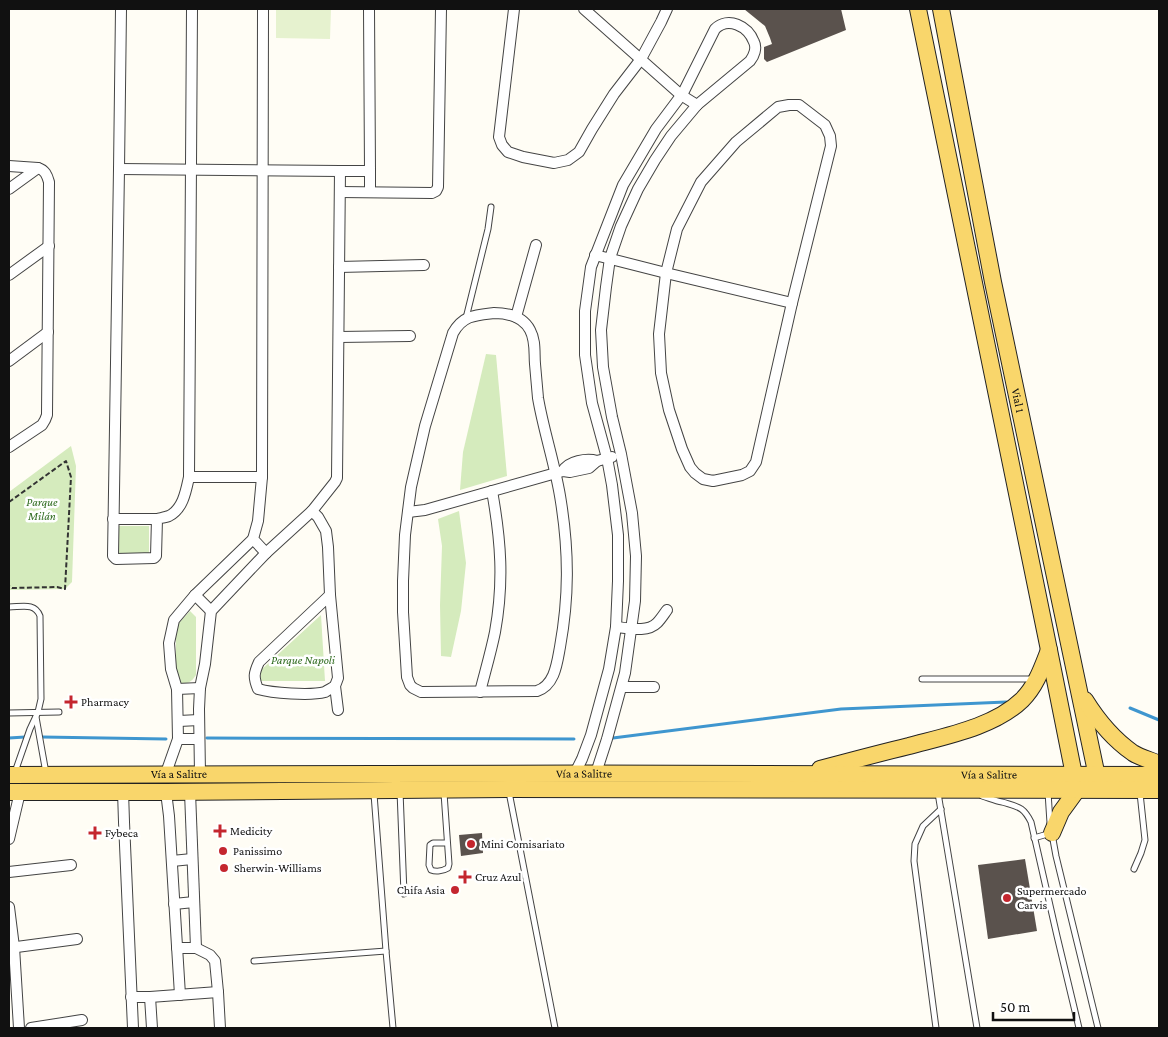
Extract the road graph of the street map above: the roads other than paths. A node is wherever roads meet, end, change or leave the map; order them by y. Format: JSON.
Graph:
{"nodes":[{"id":1,"x":121,"y":9,"type":"edge"},
{"id":2,"x":192,"y":9,"type":"edge"},
{"id":3,"x":263,"y":9,"type":"edge"},
{"id":4,"x":369,"y":9,"type":"edge"},
{"id":5,"x":441,"y":9,"type":"edge"},
{"id":6,"x":514,"y":9,"type":"edge"},
{"id":7,"x":666,"y":9,"type":"edge"},
{"id":8,"x":918,"y":9,"type":"edge"},
{"id":9,"x":941,"y":9,"type":"edge"},
{"id":10,"x":587,"y":10,"type":"edge"},
{"id":11,"x":641,"y":59,"type":"junction"},
{"id":12,"x":681,"y":95,"type":"junction"},
{"id":13,"x":697,"y":104,"type":"junction"},
{"id":14,"x":9,"y":166,"type":"edge"},
{"id":15,"x":38,"y":168,"type":"junction"},
{"id":16,"x":120,"y":169,"type":"junction"},
{"id":17,"x":191,"y":169,"type":"junction"},
{"id":18,"x":263,"y":170,"type":"junction"},
{"id":19,"x":340,"y":171,"type":"junction"},
{"id":20,"x":370,"y":171,"type":"junction"},
{"id":21,"x":9,"y":189,"type":"edge"},
{"id":22,"x":340,"y":192,"type":"junction"},
{"id":23,"x":370,"y":192,"type":"junction"},
{"id":24,"x":492,"y":207,"type":"dead end"},
{"id":25,"x":536,"y":245,"type":"dead end"},
{"id":26,"x":49,"y":246,"type":"junction"},
{"id":27,"x":596,"y":255,"type":"junction"},
{"id":28,"x":610,"y":258,"type":"junction"},
{"id":29,"x":424,"y":265,"type":"dead end"},
{"id":30,"x":339,"y":267,"type":"junction"},
{"id":31,"x":666,"y":273,"type":"junction"},
{"id":32,"x":9,"y":275,"type":"edge"},
{"id":33,"x":792,"y":304,"type":"junction"},
{"id":34,"x":516,"y":317,"type":"junction"},
{"id":35,"x":466,"y":319,"type":"junction"},
{"id":36,"x":48,"y":332,"type":"junction"},
{"id":37,"x":410,"y":336,"type":"dead end"},
{"id":38,"x":339,"y":338,"type":"junction"},
{"id":39,"x":9,"y":361,"type":"edge"},
{"id":40,"x":9,"y":447,"type":"edge"},
{"id":41,"x":621,"y":454,"type":"junction"},
{"id":42,"x":602,"y":460,"type":"junction"},
{"id":43,"x":559,"y":472,"type":"junction"},
{"id":44,"x":189,"y":477,"type":"junction"},
{"id":45,"x":262,"y":477,"type":"junction"},
{"id":46,"x":492,"y":491,"type":"junction"},
{"id":47,"x":312,"y":511,"type":"junction"},
{"id":48,"x":408,"y":512,"type":"junction"},
{"id":49,"x":113,"y":519,"type":"junction"},
{"id":50,"x":157,"y":519,"type":"junction"},
{"id":51,"x":253,"y":539,"type":"junction"},
{"id":52,"x":266,"y":554,"type":"junction"},
{"id":53,"x":195,"y":595,"type":"junction"},
{"id":54,"x":330,"y":595,"type":"junction"},
{"id":55,"x":9,"y":607,"type":"edge"},
{"id":56,"x":668,"y":610,"type":"dead end"},
{"id":57,"x":211,"y":611,"type":"junction"},
{"id":58,"x":616,"y":627,"type":"junction"},
{"id":59,"x":632,"y":629,"type":"junction"},
{"id":60,"x":1049,"y":650,"type":"junction"},
{"id":61,"x":609,"y":669,"type":"junction"},
{"id":62,"x":626,"y":673,"type":"junction"},
{"id":63,"x":922,"y":679,"type":"dead end"},
{"id":64,"x":1038,"y":679,"type":"junction"},
{"id":65,"x":335,"y":686,"type":"junction"},
{"id":66,"x":654,"y":686,"type":"dead end"},
{"id":67,"x":622,"y":687,"type":"junction"},
{"id":68,"x":200,"y":688,"type":"junction"},
{"id":69,"x":177,"y":689,"type":"junction"},
{"id":70,"x":1079,"y":690,"type":"junction"},
{"id":71,"x":480,"y":692,"type":"junction"},
{"id":72,"x":338,"y":710,"type":"dead end"},
{"id":73,"x":60,"y":712,"type":"dead end"},
{"id":74,"x":9,"y":713,"type":"edge"},
{"id":75,"x":37,"y":714,"type":"junction"},
{"id":76,"x":198,"y":720,"type":"junction"},
{"id":77,"x":179,"y":721,"type":"junction"},
{"id":78,"x":178,"y":739,"type":"junction"},
{"id":79,"x":199,"y":739,"type":"junction"},
{"id":80,"x":1159,"y":764,"type":"edge"},
{"id":81,"x":166,"y":773,"type":"junction"},
{"id":82,"x":575,"y":773,"type":"junction"},
{"id":83,"x":596,"y":773,"type":"junction"},
{"id":84,"x":200,"y":774,"type":"junction"},
{"id":85,"x":11,"y":775,"type":"edge"},
{"id":86,"x":46,"y":775,"type":"junction"},
{"id":87,"x":798,"y":775,"type":"junction"},
{"id":88,"x":1159,"y":776,"type":"edge"},
{"id":89,"x":1048,"y":783,"type":"junction"},
{"id":90,"x":1075,"y":783,"type":"junction"},
{"id":91,"x":1098,"y":783,"type":"junction"},
{"id":92,"x":508,"y":789,"type":"junction"},
{"id":93,"x":444,"y":790,"type":"junction"},
{"id":94,"x":938,"y":790,"type":"junction"},
{"id":95,"x":965,"y":790,"type":"junction"},
{"id":96,"x":1139,"y":790,"type":"junction"},
{"id":97,"x":1159,"y":790,"type":"edge"},
{"id":98,"x":123,"y":791,"type":"junction"},
{"id":99,"x":374,"y":791,"type":"junction"},
{"id":100,"x":400,"y":791,"type":"junction"},
{"id":101,"x":14,"y":792,"type":"edge"},
{"id":102,"x":166,"y":792,"type":"junction"},
{"id":103,"x":190,"y":792,"type":"junction"},
{"id":104,"x":941,"y":809,"type":"junction"},
{"id":105,"x":1052,"y":833,"type":"junction"},
{"id":106,"x":1034,"y":838,"type":"junction"},
{"id":107,"x":9,"y":839,"type":"edge"},
{"id":108,"x":447,"y":843,"type":"junction"},
{"id":109,"x":192,"y":859,"type":"junction"},
{"id":110,"x":172,"y":861,"type":"junction"},
{"id":111,"x":71,"y":865,"type":"dead end"},
{"id":112,"x":1134,"y":869,"type":"dead end"},
{"id":113,"x":9,"y":872,"type":"edge"},
{"id":114,"x":404,"y":894,"type":"dead end"},
{"id":115,"x":194,"y":902,"type":"junction"},
{"id":116,"x":174,"y":904,"type":"junction"},
{"id":117,"x":9,"y":906,"type":"edge"},
{"id":118,"x":78,"y":939,"type":"dead end"},
{"id":119,"x":11,"y":947,"type":"edge"},
{"id":120,"x":177,"y":948,"type":"junction"},
{"id":121,"x":196,"y":948,"type":"junction"},
{"id":122,"x":386,"y":951,"type":"junction"},
{"id":123,"x":254,"y":961,"type":"dead end"},
{"id":124,"x":218,"y":992,"type":"junction"},
{"id":125,"x":180,"y":995,"type":"junction"},
{"id":126,"x":131,"y":997,"type":"junction"},
{"id":127,"x":150,"y":997,"type":"junction"},
{"id":128,"x":82,"y":1020,"type":"dead end"},
{"id":129,"x":19,"y":1028,"type":"edge"},
{"id":130,"x":31,"y":1028,"type":"edge"},
{"id":131,"x":133,"y":1028,"type":"edge"},
{"id":132,"x":152,"y":1028,"type":"edge"},
{"id":133,"x":220,"y":1028,"type":"edge"},
{"id":134,"x":393,"y":1028,"type":"edge"},
{"id":135,"x":555,"y":1028,"type":"edge"},
{"id":136,"x":936,"y":1028,"type":"edge"},
{"id":137,"x":977,"y":1028,"type":"edge"},
{"id":138,"x":1079,"y":1028,"type":"edge"},
{"id":139,"x":1098,"y":1028,"type":"edge"}],
"edges":[{"from":1,"to":16,"type":"street"},
{"from":2,"to":17,"type":"street"},
{"from":3,"to":18,"type":"street"},
{"from":4,"to":20,"type":"street"},
{"from":5,"to":23,"type":"street"},
{"from":6,"to":11,"type":"street"},
{"from":7,"to":11,"type":"street"},
{"from":8,"to":60,"type":"main road"},
{"from":9,"to":70,"type":"main road","name":"Vial 1"},
{"from":10,"to":11,"type":"street"},
{"from":11,"to":12,"type":"street"},
{"from":12,"to":13,"type":"street"},
{"from":12,"to":13,"type":"street"},
{"from":12,"to":27,"type":"street"},
{"from":13,"to":28,"type":"street"},
{"from":14,"to":15,"type":"street"},
{"from":15,"to":21,"type":"street"},
{"from":15,"to":26,"type":"street"},
{"from":16,"to":17,"type":"street"},
{"from":16,"to":49,"type":"street"},
{"from":17,"to":18,"type":"street"},
{"from":17,"to":44,"type":"street"},
{"from":18,"to":19,"type":"street"},
{"from":18,"to":45,"type":"street"},
{"from":19,"to":20,"type":"street"},
{"from":19,"to":22,"type":"street"},
{"from":20,"to":23,"type":"street"},
{"from":22,"to":23,"type":"street"},
{"from":22,"to":30,"type":"street"},
{"from":24,"to":35,"type":"lane"},
{"from":25,"to":34,"type":"street"},
{"from":26,"to":32,"type":"street"},
{"from":26,"to":36,"type":"street"},
{"from":27,"to":28,"type":"street"},
{"from":27,"to":42,"type":"street"},
{"from":28,"to":31,"type":"street"},
{"from":28,"to":41,"type":"street"},
{"from":29,"to":30,"type":"street"},
{"from":30,"to":38,"type":"street"},
{"from":31,"to":33,"type":"street"},
{"from":31,"to":33,"type":"street"},
{"from":31,"to":33,"type":"street"},
{"from":34,"to":35,"type":"street"},
{"from":34,"to":43,"type":"street"},
{"from":35,"to":48,"type":"street"},
{"from":36,"to":39,"type":"street"},
{"from":36,"to":40,"type":"street"},
{"from":37,"to":38,"type":"street"},
{"from":38,"to":47,"type":"street"},
{"from":41,"to":42,"type":"street"},
{"from":41,"to":59,"type":"street"},
{"from":42,"to":43,"type":"street"},
{"from":42,"to":58,"type":"street"},
{"from":43,"to":46,"type":"street"},
{"from":43,"to":71,"type":"street"},
{"from":44,"to":45,"type":"street"},
{"from":44,"to":50,"type":"street"},
{"from":45,"to":51,"type":"street"},
{"from":46,"to":48,"type":"street"},
{"from":46,"to":71,"type":"street"},
{"from":47,"to":52,"type":"street"},
{"from":47,"to":54,"type":"street"},
{"from":48,"to":71,"type":"street"},
{"from":49,"to":50,"type":"street"},
{"from":49,"to":50,"type":"street"},
{"from":51,"to":52,"type":"street"},
{"from":51,"to":53,"type":"street"},
{"from":52,"to":57,"type":"street"},
{"from":53,"to":57,"type":"street"},
{"from":53,"to":69,"type":"street"},
{"from":54,"to":65,"type":"street"},
{"from":54,"to":65,"type":"street"},
{"from":55,"to":75,"type":"lane"},
{"from":56,"to":59,"type":"street"},
{"from":57,"to":68,"type":"street"},
{"from":58,"to":59,"type":"street"},
{"from":58,"to":61,"type":"street"},
{"from":59,"to":62,"type":"street"},
{"from":60,"to":64,"type":"main road"},
{"from":60,"to":90,"type":"main road"},
{"from":61,"to":62,"type":"street"},
{"from":61,"to":82,"type":"street"},
{"from":62,"to":67,"type":"street"},
{"from":63,"to":64,"type":"lane"},
{"from":64,"to":87,"type":"main road"},
{"from":65,"to":72,"type":"street"},
{"from":66,"to":67,"type":"street"},
{"from":67,"to":83,"type":"street"},
{"from":68,"to":69,"type":"street"},
{"from":68,"to":76,"type":"street"},
{"from":69,"to":77,"type":"street"},
{"from":70,"to":80,"type":"main road"},
{"from":70,"to":91,"type":"main road","name":"Vial 1"},
{"from":73,"to":75,"type":"lane"},
{"from":74,"to":75,"type":"lane"},
{"from":75,"to":85,"type":"lane"},
{"from":75,"to":86,"type":"lane"},
{"from":76,"to":77,"type":"street"},
{"from":76,"to":79,"type":"street"},
{"from":77,"to":78,"type":"street"},
{"from":78,"to":79,"type":"street"},
{"from":78,"to":81,"type":"street"},
{"from":79,"to":84,"type":"street"},
{"from":81,"to":84,"type":"main road","name":"Vía a Salitre"},
{"from":81,"to":86,"type":"main road","name":"Vía a Salitre"},
{"from":82,"to":83,"type":"main road","name":"Vía a Salitre"},
{"from":82,"to":84,"type":"main road","name":"Vía a Salitre"},
{"from":83,"to":87,"type":"main road","name":"Vía a Salitre"},
{"from":85,"to":86,"type":"main road","name":"Vía a Salitre"},
{"from":87,"to":89,"type":"main road","name":"Vía a Salitre"},
{"from":88,"to":91,"type":"main road","name":"Vía a Salitre"},
{"from":89,"to":90,"type":"main road","name":"Vía a Salitre"},
{"from":89,"to":95,"type":"main road","name":"Vía a Salitre"},
{"from":89,"to":105,"type":"lane"},
{"from":90,"to":91,"type":"main road","name":"Vía a Salitre"},
{"from":90,"to":105,"type":"main road"},
{"from":91,"to":96,"type":"main road","name":"Vía a Salitre"},
{"from":92,"to":93,"type":"main road","name":"Vía a Salitre"},
{"from":92,"to":94,"type":"main road","name":"Vía a Salitre"},
{"from":92,"to":135,"type":"lane"},
{"from":93,"to":100,"type":"main road","name":"Vía a Salitre"},
{"from":93,"to":108,"type":"lane"},
{"from":94,"to":95,"type":"main road","name":"Vía a Salitre"},
{"from":94,"to":104,"type":"lane"},
{"from":95,"to":106,"type":"lane"},
{"from":96,"to":97,"type":"main road","name":"Vía a Salitre"},
{"from":96,"to":112,"type":"lane"},
{"from":98,"to":101,"type":"main road","name":"Vía a Salitre"},
{"from":98,"to":102,"type":"main road","name":"Vía a Salitre"},
{"from":98,"to":126,"type":"street"},
{"from":99,"to":100,"type":"main road","name":"Vía a Salitre"},
{"from":99,"to":103,"type":"main road","name":"Vía a Salitre"},
{"from":99,"to":122,"type":"lane"},
{"from":100,"to":114,"type":"lane"},
{"from":101,"to":107,"type":"street"},
{"from":102,"to":103,"type":"main road","name":"Vía a Salitre"},
{"from":102,"to":110,"type":"street"},
{"from":103,"to":109,"type":"street"},
{"from":104,"to":136,"type":"lane"},
{"from":104,"to":137,"type":"lane"},
{"from":105,"to":106,"type":"lane"},
{"from":105,"to":139,"type":"lane"},
{"from":106,"to":138,"type":"lane"},
{"from":108,"to":108,"type":"lane"},
{"from":109,"to":110,"type":"street"},
{"from":109,"to":115,"type":"street"},
{"from":110,"to":116,"type":"street"},
{"from":111,"to":113,"type":"street"},
{"from":115,"to":116,"type":"street"},
{"from":115,"to":121,"type":"street"},
{"from":116,"to":120,"type":"street"},
{"from":117,"to":119,"type":"street"},
{"from":118,"to":119,"type":"street"},
{"from":119,"to":129,"type":"street"},
{"from":120,"to":121,"type":"street"},
{"from":120,"to":125,"type":"street"},
{"from":121,"to":124,"type":"street"},
{"from":122,"to":123,"type":"lane"},
{"from":122,"to":134,"type":"lane"},
{"from":124,"to":125,"type":"street"},
{"from":124,"to":133,"type":"street"},
{"from":125,"to":127,"type":"street"},
{"from":126,"to":127,"type":"street"},
{"from":126,"to":131,"type":"street"},
{"from":127,"to":132,"type":"street"},
{"from":128,"to":130,"type":"street"}]}
